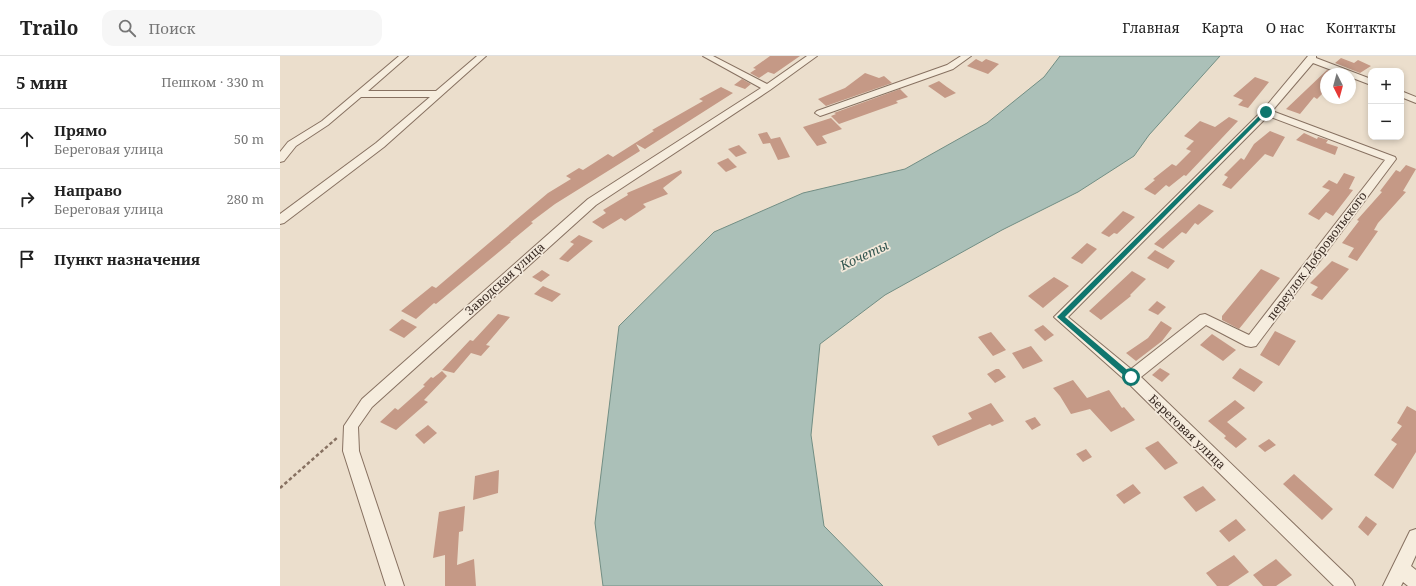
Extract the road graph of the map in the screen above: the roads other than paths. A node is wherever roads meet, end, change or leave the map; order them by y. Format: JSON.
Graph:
{"nodes":[{"id":1,"x":404,"y":56,"type":"edge"},
{"id":2,"x":482,"y":56,"type":"edge"},
{"id":3,"x":707,"y":56,"type":"edge"},
{"id":4,"x":813,"y":56,"type":"edge"},
{"id":5,"x":968,"y":56,"type":"edge"},
{"id":6,"x":1312,"y":58,"type":"edge"},
{"id":7,"x":1336,"y":68,"type":"edge"},
{"id":8,"x":1356,"y":76,"type":"edge"},
{"id":9,"x":1368,"y":81,"type":"edge"},
{"id":10,"x":767,"y":88,"type":"junction"},
{"id":11,"x":361,"y":94,"type":"junction"},
{"id":12,"x":438,"y":94,"type":"junction"},
{"id":13,"x":1404,"y":95,"type":"edge"},
{"id":14,"x":1416,"y":100,"type":"edge"},
{"id":15,"x":1266,"y":112,"type":"junction"},
{"id":16,"x":820,"y":113,"type":"dead end"},
{"id":17,"x":280,"y":159,"type":"edge"},
{"id":18,"x":280,"y":220,"type":"edge"},
{"id":19,"x":1131,"y":377,"type":"junction"},
{"id":20,"x":1416,"y":537,"type":"edge"},
{"id":21,"x":1401,"y":569,"type":"junction"},
{"id":22,"x":1416,"y":581,"type":"edge"},
{"id":23,"x":395,"y":586,"type":"edge"},
{"id":24,"x":1346,"y":586,"type":"edge"},
{"id":25,"x":1392,"y":586,"type":"edge"}],
"edges":[{"from":1,"to":11,"type":"street"},
{"from":2,"to":12,"type":"street"},
{"from":3,"to":10,"type":"street"},
{"from":4,"to":10,"type":"street","name":"Заводская улица"},
{"from":5,"to":16,"type":"street"},
{"from":6,"to":7,"type":"street"},
{"from":6,"to":15,"type":"street","name":"Береговая улица"},
{"from":8,"to":9,"type":"street"},
{"from":10,"to":23,"type":"street","name":"Заводская улица"},
{"from":11,"to":12,"type":"street"},
{"from":11,"to":17,"type":"street"},
{"from":12,"to":18,"type":"street"},
{"from":13,"to":14,"type":"street"},
{"from":15,"to":19,"type":"street","name":"Береговая улица"},
{"from":15,"to":19,"type":"street","name":"переулок Добровольского"},
{"from":19,"to":24,"type":"street","name":"Береговая улица"},
{"from":20,"to":21,"type":"street"},
{"from":21,"to":22,"type":"street"},
{"from":21,"to":25,"type":"street"}]}
